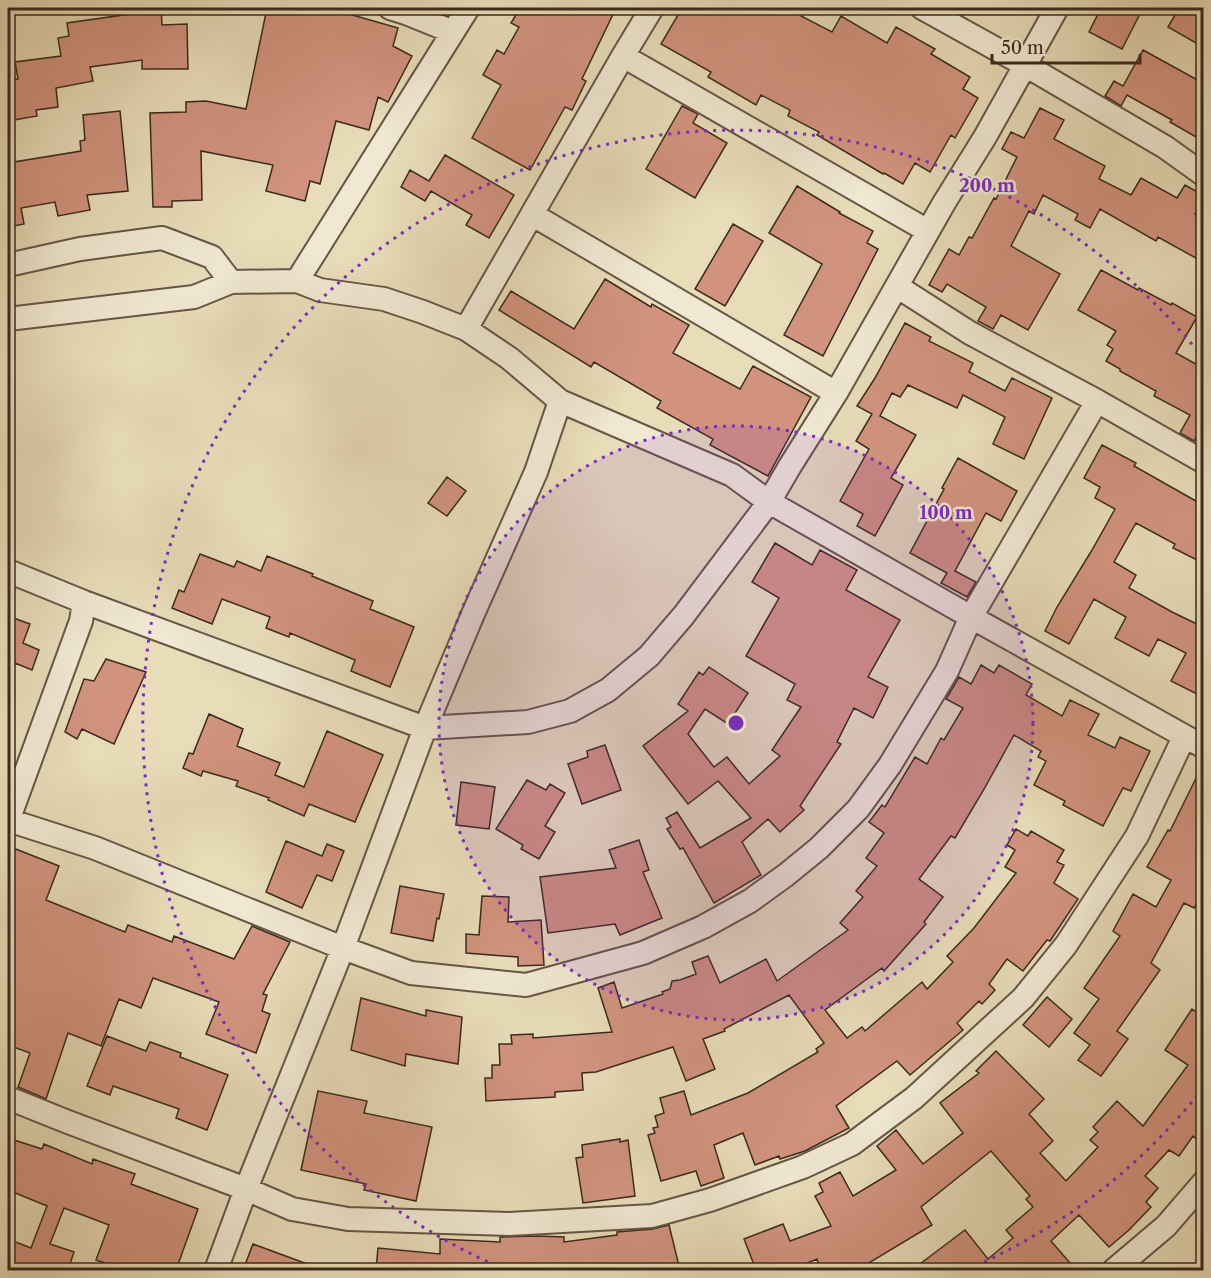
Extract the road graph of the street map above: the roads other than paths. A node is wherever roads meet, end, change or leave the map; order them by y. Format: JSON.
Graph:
{"nodes":[{"id":1,"x":390,"y":8,"type":"edge"},
{"id":2,"x":468,"y":8,"type":"edge"},
{"id":3,"x":652,"y":8,"type":"edge"},
{"id":4,"x":922,"y":8,"type":"edge"},
{"id":5,"x":1057,"y":8,"type":"edge"},
{"id":6,"x":453,"y":32,"type":"junction"},
{"id":7,"x":623,"y":56,"type":"junction"},
{"id":8,"x":1025,"y":65,"type":"junction"},
{"id":9,"x":1203,"y":175,"type":"edge"},
{"id":10,"x":532,"y":215,"type":"junction"},
{"id":11,"x":928,"y":231,"type":"junction"},
{"id":12,"x":8,"y":266,"type":"edge"},
{"id":13,"x":297,"y":281,"type":"junction"},
{"id":14,"x":231,"y":282,"type":"junction"},
{"id":15,"x":898,"y":287,"type":"junction"},
{"id":16,"x":8,"y":319,"type":"edge"},
{"id":17,"x":466,"y":329,"type":"junction"},
{"id":18,"x":836,"y":393,"type":"junction"},
{"id":19,"x":560,"y":401,"type":"junction"},
{"id":20,"x":1097,"y":401,"type":"junction"},
{"id":21,"x":1203,"y":462,"type":"edge"},
{"id":22,"x":769,"y":502,"type":"junction"},
{"id":23,"x":8,"y":571,"type":"edge"},
{"id":24,"x":84,"y":602,"type":"junction"},
{"id":25,"x":971,"y":617,"type":"junction"},
{"id":26,"x":425,"y":728,"type":"junction"},
{"id":27,"x":1194,"y":742,"type":"edge"},
{"id":28,"x":8,"y":820,"type":"edge"},
{"id":29,"x":343,"y":948,"type":"junction"},
{"id":30,"x":8,"y":1098,"type":"edge"},
{"id":31,"x":1203,"y":1182,"type":"edge"},
{"id":32,"x":246,"y":1189,"type":"junction"},
{"id":33,"x":216,"y":1270,"type":"edge"},
{"id":34,"x":1114,"y":1270,"type":"edge"}],
"edges":[{"from":1,"to":6,"type":"street"},
{"from":2,"to":6,"type":"street"},
{"from":3,"to":7,"type":"street"},
{"from":4,"to":8,"type":"street"},
{"from":5,"to":8,"type":"street"},
{"from":6,"to":13,"type":"street"},
{"from":7,"to":10,"type":"street"},
{"from":7,"to":11,"type":"street"},
{"from":8,"to":9,"type":"street"},
{"from":8,"to":11,"type":"street"},
{"from":10,"to":17,"type":"street"},
{"from":10,"to":18,"type":"street"},
{"from":11,"to":15,"type":"street"},
{"from":12,"to":14,"type":"street"},
{"from":13,"to":14,"type":"street"},
{"from":13,"to":17,"type":"street"},
{"from":14,"to":16,"type":"street"},
{"from":15,"to":18,"type":"street"},
{"from":15,"to":20,"type":"street"},
{"from":17,"to":19,"type":"street"},
{"from":18,"to":22,"type":"street"},
{"from":19,"to":22,"type":"street"},
{"from":19,"to":26,"type":"street"},
{"from":20,"to":21,"type":"street"},
{"from":20,"to":25,"type":"street"},
{"from":22,"to":25,"type":"street"},
{"from":22,"to":26,"type":"street"},
{"from":23,"to":24,"type":"street"},
{"from":24,"to":26,"type":"street"},
{"from":24,"to":28,"type":"street"},
{"from":25,"to":27,"type":"street"},
{"from":25,"to":29,"type":"street"},
{"from":26,"to":29,"type":"street"},
{"from":27,"to":32,"type":"street"},
{"from":28,"to":29,"type":"street"},
{"from":29,"to":32,"type":"street"},
{"from":30,"to":32,"type":"street"},
{"from":31,"to":34,"type":"street"},
{"from":32,"to":33,"type":"street"}]}
